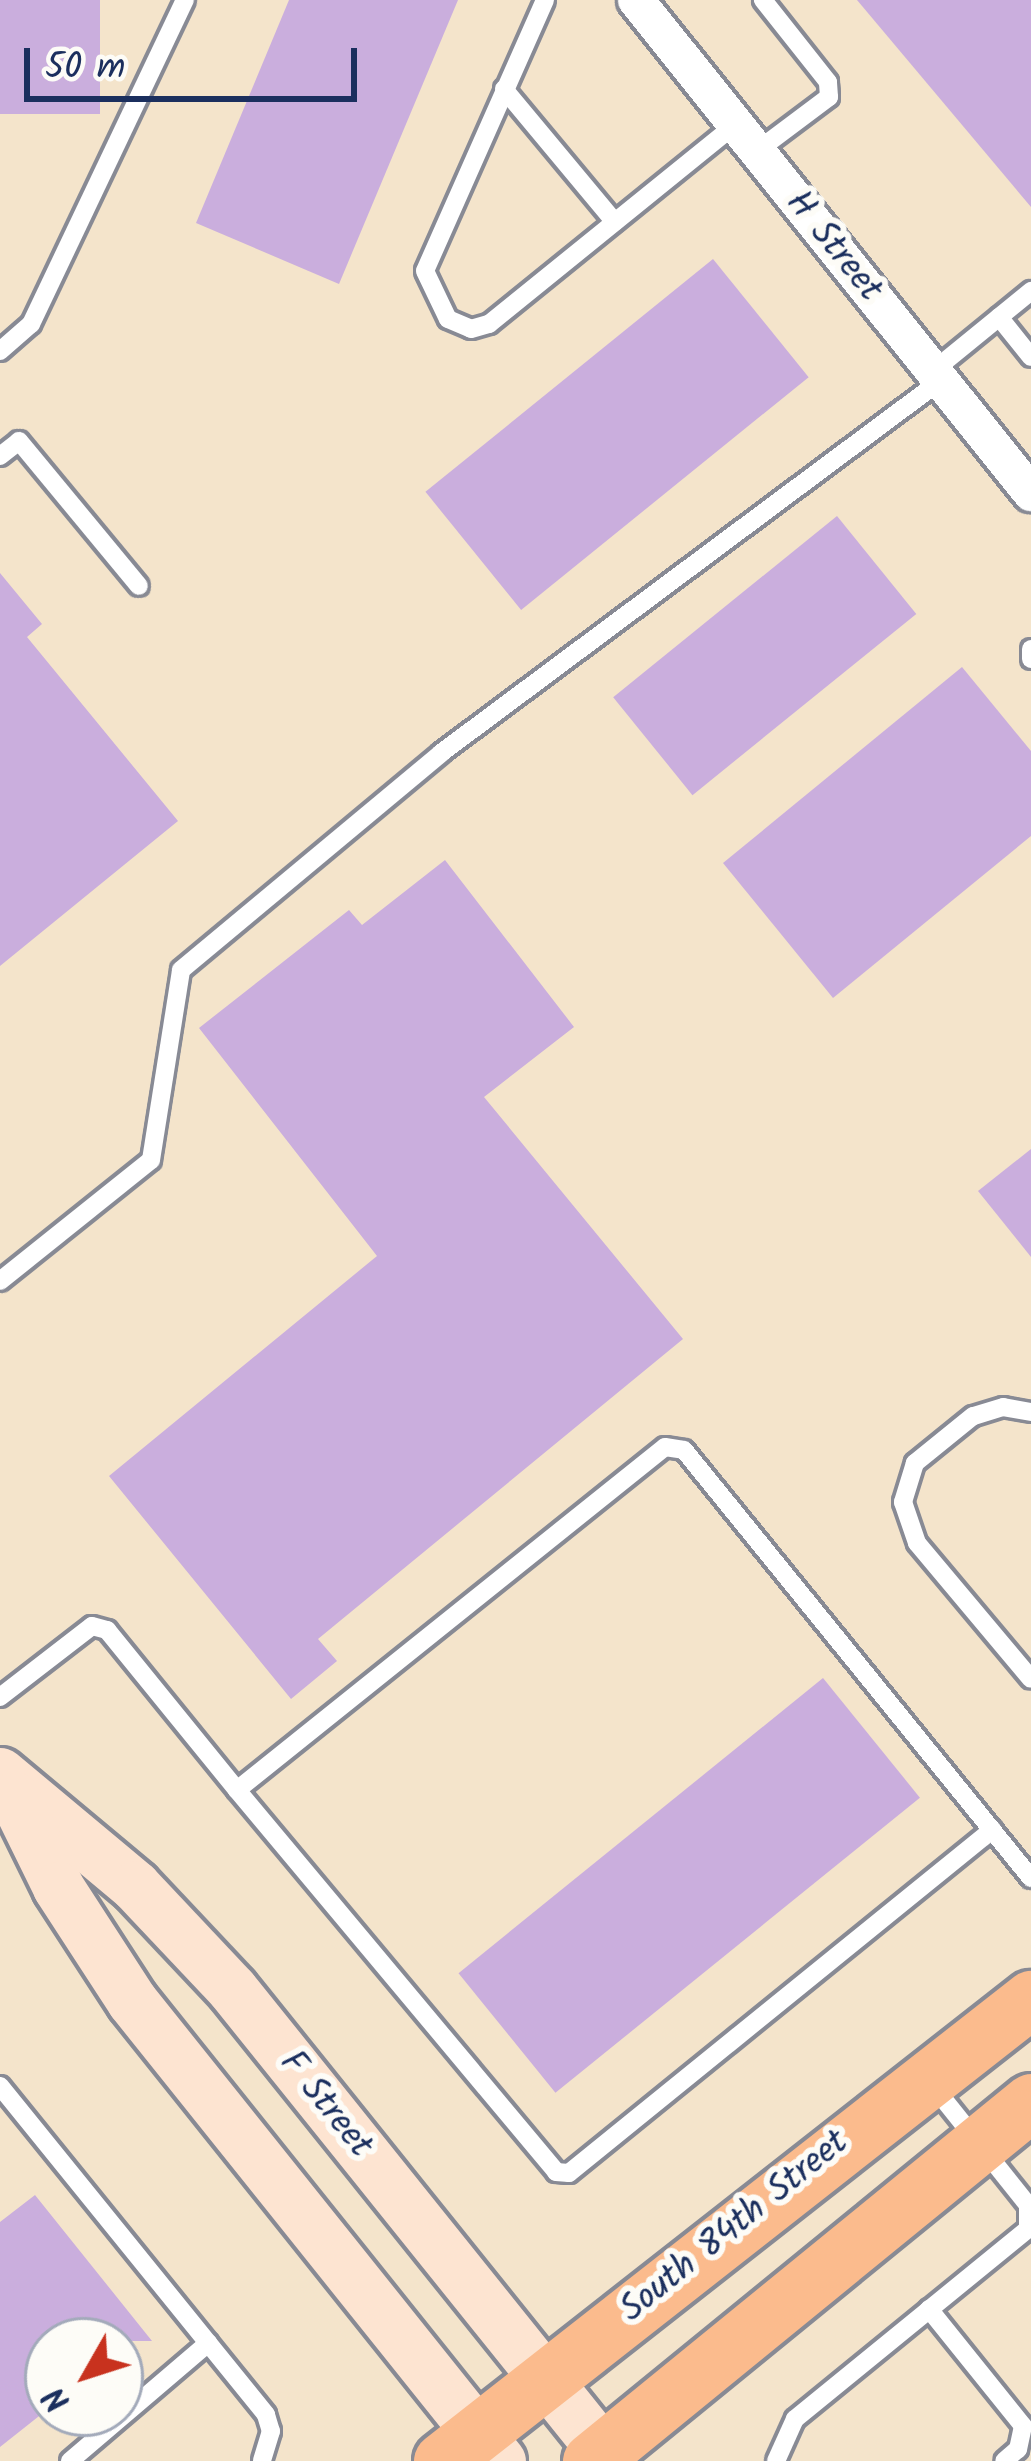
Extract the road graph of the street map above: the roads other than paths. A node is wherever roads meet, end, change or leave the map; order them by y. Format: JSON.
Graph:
{"nodes":[{"id":1,"x":185,"y":0,"type":"edge"},
{"id":2,"x":545,"y":0,"type":"edge"},
{"id":3,"x":636,"y":0,"type":"edge"},
{"id":4,"x":763,"y":0,"type":"edge"},
{"id":5,"x":503,"y":89,"type":"junction"},
{"id":6,"x":747,"y":138,"type":"junction"},
{"id":7,"x":615,"y":222,"type":"junction"},
{"id":8,"x":1031,"y":291,"type":"edge"},
{"id":9,"x":999,"y":317,"type":"junction"},
{"id":10,"x":0,"y":351,"type":"edge"},
{"id":11,"x":1031,"y":357,"type":"edge"},
{"id":12,"x":937,"y":376,"type":"junction"},
{"id":13,"x":0,"y":456,"type":"edge"},
{"id":14,"x":1031,"y":493,"type":"edge"},
{"id":15,"x":139,"y":586,"type":"dead end"},
{"id":16,"x":1031,"y":649,"type":"edge"},
{"id":17,"x":1031,"y":659,"type":"edge"},
{"id":18,"x":0,"y":1281,"type":"edge"},
{"id":19,"x":1031,"y":1412,"type":"edge"},
{"id":20,"x":1031,"y":1679,"type":"edge"},
{"id":21,"x":0,"y":1697,"type":"edge"},
{"id":22,"x":3,"y":1777,"type":"edge"},
{"id":23,"x":237,"y":1790,"type":"junction"},
{"id":24,"x":992,"y":1830,"type":"junction"},
{"id":25,"x":1031,"y":1878,"type":"edge"},
{"id":26,"x":1031,"y":1999,"type":"edge"},
{"id":27,"x":926,"y":2078,"type":"junction"},
{"id":28,"x":0,"y":2086,"type":"edge"},
{"id":29,"x":1031,"y":2102,"type":"edge"},
{"id":30,"x":981,"y":2145,"type":"junction"},
{"id":31,"x":929,"y":2309,"type":"junction"},
{"id":32,"x":208,"y":2343,"type":"junction"},
{"id":33,"x":546,"y":2379,"type":"junction"},
{"id":34,"x":473,"y":2452,"type":"edge"},
{"id":35,"x":602,"y":2458,"type":"edge"},
{"id":36,"x":70,"y":2461,"type":"edge"},
{"id":37,"x":262,"y":2461,"type":"edge"},
{"id":38,"x":776,"y":2461,"type":"edge"},
{"id":39,"x":1004,"y":2461,"type":"edge"}],
"edges":[{"from":1,"to":10,"type":"lane"},
{"from":2,"to":5,"type":"lane"},
{"from":3,"to":6,"type":"street","name":"H Street"},
{"from":4,"to":6,"type":"lane"},
{"from":5,"to":7,"type":"lane"},
{"from":5,"to":7,"type":"lane"},
{"from":6,"to":7,"type":"lane"},
{"from":6,"to":12,"type":"street","name":"H Street"},
{"from":8,"to":9,"type":"lane"},
{"from":9,"to":11,"type":"lane"},
{"from":9,"to":12,"type":"lane"},
{"from":12,"to":14,"type":"street","name":"H Street"},
{"from":12,"to":18,"type":"lane"},
{"from":13,"to":15,"type":"lane"},
{"from":16,"to":17,"type":"lane"},
{"from":19,"to":20,"type":"lane"},
{"from":21,"to":23,"type":"lane"},
{"from":22,"to":33,"type":"street","name":"F Street"},
{"from":22,"to":34,"type":"street","name":"F Street"},
{"from":23,"to":24,"type":"lane"},
{"from":23,"to":24,"type":"lane"},
{"from":24,"to":25,"type":"lane"},
{"from":26,"to":27,"type":"main road","name":"South 84th Street"},
{"from":27,"to":30,"type":"lane"},
{"from":27,"to":33,"type":"main road","name":"South 84th Street"},
{"from":28,"to":32,"type":"lane"},
{"from":29,"to":30,"type":"main road"},
{"from":30,"to":31,"type":"lane"},
{"from":30,"to":35,"type":"main road"},
{"from":31,"to":38,"type":"lane"},
{"from":31,"to":39,"type":"lane"},
{"from":32,"to":36,"type":"lane"},
{"from":32,"to":37,"type":"lane"},
{"from":33,"to":34,"type":"main road","name":"South 84th Street"},
{"from":33,"to":35,"type":"street","name":"F Street"}]}
